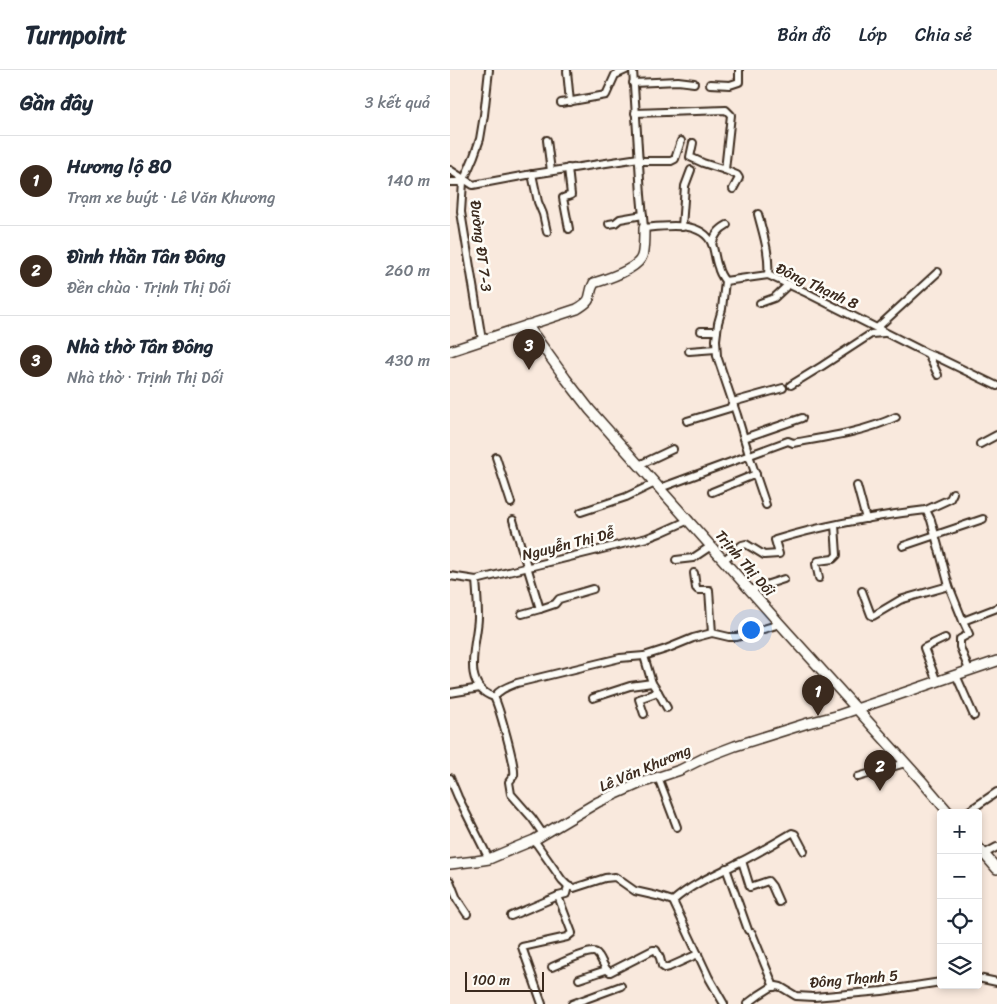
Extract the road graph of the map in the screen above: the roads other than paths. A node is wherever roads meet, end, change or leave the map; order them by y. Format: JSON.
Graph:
{"nodes":[{"id":1,"x":489,"y":70,"type":"edge"},
{"id":2,"x":626,"y":70,"type":"edge"},
{"id":3,"x":633,"y":70,"type":"edge"},
{"id":4,"x":740,"y":70,"type":"edge"},
{"id":5,"x":567,"y":71,"type":"edge"},
{"id":6,"x":634,"y":83,"type":"junction"},
{"id":7,"x":694,"y":83,"type":"dead end"},
{"id":8,"x":710,"y":84,"type":"dead end"},
{"id":9,"x":570,"y":102,"type":"junction"},
{"id":10,"x":561,"y":103,"type":"dead end"},
{"id":11,"x":636,"y":113,"type":"junction"},
{"id":12,"x":547,"y":140,"type":"dead end"},
{"id":13,"x":681,"y":141,"type":"dead end"},
{"id":14,"x":694,"y":143,"type":"dead end"},
{"id":15,"x":639,"y":159,"type":"junction"},
{"id":16,"x":568,"y":168,"type":"junction"},
{"id":17,"x":450,"y":170,"type":"edge"},
{"id":18,"x":691,"y":170,"type":"dead end"},
{"id":19,"x":725,"y":170,"type":"junction"},
{"id":20,"x":552,"y":171,"type":"junction"},
{"id":21,"x":532,"y":174,"type":"junction"},
{"id":22,"x":463,"y":181,"type":"junction"},
{"id":23,"x":450,"y":182,"type":"edge"},
{"id":24,"x":733,"y":189,"type":"dead end"},
{"id":25,"x":758,"y":214,"type":"dead end"},
{"id":26,"x":643,"y":215,"type":"junction"},
{"id":27,"x":609,"y":224,"type":"dead end"},
{"id":28,"x":727,"y":225,"type":"dead end"},
{"id":29,"x":682,"y":227,"type":"junction"},
{"id":30,"x":644,"y":228,"type":"junction"},
{"id":31,"x":569,"y":229,"type":"dead end"},
{"id":32,"x":547,"y":232,"type":"dead end"},
{"id":33,"x":712,"y":244,"type":"junction"},
{"id":34,"x":938,"y":272,"type":"dead end"},
{"id":35,"x":768,"y":275,"type":"junction"},
{"id":36,"x":725,"y":281,"type":"junction"},
{"id":37,"x":789,"y":284,"type":"junction"},
{"id":38,"x":760,"y":303,"type":"dead end"},
{"id":39,"x":527,"y":325,"type":"junction"},
{"id":40,"x":877,"y":328,"type":"junction"},
{"id":41,"x":701,"y":331,"type":"dead end"},
{"id":42,"x":717,"y":331,"type":"junction"},
{"id":43,"x":884,"y":333,"type":"junction"},
{"id":44,"x":482,"y":340,"type":"junction"},
{"id":45,"x":716,"y":349,"type":"junction"},
{"id":46,"x":450,"y":351,"type":"edge"},
{"id":47,"x":689,"y":351,"type":"dead end"},
{"id":48,"x":928,"y":354,"type":"junction"},
{"id":49,"x":938,"y":375,"type":"dead end"},
{"id":50,"x":791,"y":385,"type":"dead end"},
{"id":51,"x":997,"y":386,"type":"edge"},
{"id":52,"x":783,"y":388,"type":"dead end"},
{"id":53,"x":733,"y":402,"type":"junction"},
{"id":54,"x":896,"y":417,"type":"dead end"},
{"id":55,"x":802,"y":418,"type":"dead end"},
{"id":56,"x":687,"y":421,"type":"dead end"},
{"id":57,"x":997,"y":435,"type":"edge"},
{"id":58,"x":744,"y":438,"type":"junction"},
{"id":59,"x":980,"y":444,"type":"dead end"},
{"id":60,"x":673,"y":449,"type":"dead end"},
{"id":61,"x":749,"y":456,"type":"junction"},
{"id":62,"x":496,"y":457,"type":"dead end"},
{"id":63,"x":639,"y":465,"type":"junction"},
{"id":64,"x":756,"y":474,"type":"junction"},
{"id":65,"x":658,"y":486,"type":"junction"},
{"id":66,"x":857,"y":486,"type":"dead end"},
{"id":67,"x":712,"y":492,"type":"dead end"},
{"id":68,"x":954,"y":493,"type":"dead end"},
{"id":69,"x":511,"y":503,"type":"dead end"},
{"id":70,"x":766,"y":505,"type":"dead end"},
{"id":71,"x":926,"y":510,"type":"junction"},
{"id":72,"x":581,"y":512,"type":"dead end"},
{"id":73,"x":866,"y":519,"type":"junction"},
{"id":74,"x":983,"y":519,"type":"dead end"},
{"id":75,"x":513,"y":520,"type":"dead end"},
{"id":76,"x":689,"y":520,"type":"junction"},
{"id":77,"x":835,"y":525,"type":"junction"},
{"id":78,"x":935,"y":536,"type":"junction"},
{"id":79,"x":711,"y":546,"type":"junction"},
{"id":80,"x":903,"y":546,"type":"dead end"},
{"id":81,"x":676,"y":560,"type":"dead end"},
{"id":82,"x":724,"y":560,"type":"junction"},
{"id":83,"x":528,"y":567,"type":"junction"},
{"id":84,"x":694,"y":573,"type":"dead end"},
{"id":85,"x":450,"y":576,"type":"edge"},
{"id":86,"x":819,"y":578,"type":"dead end"},
{"id":87,"x":784,"y":579,"type":"dead end"},
{"id":88,"x":476,"y":580,"type":"junction"},
{"id":89,"x":949,"y":586,"type":"junction"},
{"id":90,"x":593,"y":589,"type":"dead end"},
{"id":91,"x":750,"y":590,"type":"junction"},
{"id":92,"x":862,"y":591,"type":"dead end"},
{"id":93,"x":997,"y":608,"type":"edge"},
{"id":94,"x":540,"y":609,"type":"junction"},
{"id":95,"x":522,"y":614,"type":"dead end"},
{"id":96,"x":963,"y":621,"type":"junction"},
{"id":97,"x":780,"y":624,"type":"junction"},
{"id":98,"x":712,"y":632,"type":"junction"},
{"id":99,"x":945,"y":638,"type":"dead end"},
{"id":100,"x":644,"y":656,"type":"junction"},
{"id":101,"x":997,"y":661,"type":"edge"},
{"id":102,"x":970,"y":670,"type":"junction"},
{"id":103,"x":956,"y":675,"type":"junction"},
{"id":104,"x":937,"y":682,"type":"junction"},
{"id":105,"x":652,"y":683,"type":"junction"},
{"id":106,"x":480,"y":688,"type":"junction"},
{"id":107,"x":658,"y":692,"type":"junction"},
{"id":108,"x":450,"y":693,"type":"edge"},
{"id":109,"x":494,"y":697,"type":"junction"},
{"id":110,"x":593,"y":698,"type":"dead end"},
{"id":111,"x":667,"y":708,"type":"dead end"},
{"id":112,"x":857,"y":708,"type":"junction"},
{"id":113,"x":644,"y":714,"type":"dead end"},
{"id":114,"x":974,"y":716,"type":"dead end"},
{"id":115,"x":905,"y":762,"type":"junction"},
{"id":116,"x":658,"y":777,"type":"junction"},
{"id":117,"x":450,"y":778,"type":"edge"},
{"id":118,"x":858,"y":778,"type":"dead end"},
{"id":119,"x":997,"y":792,"type":"edge"},
{"id":120,"x":946,"y":809,"type":"edge"},
{"id":121,"x":972,"y":809,"type":"edge"},
{"id":122,"x":676,"y":827,"type":"dead end"},
{"id":123,"x":543,"y":834,"type":"junction"},
{"id":124,"x":534,"y":840,"type":"junction"},
{"id":125,"x":997,"y":847,"type":"edge"},
{"id":126,"x":982,"y":850,"type":"edge"},
{"id":127,"x":804,"y":851,"type":"dead end"},
{"id":128,"x":982,"y":851,"type":"edge"},
{"id":129,"x":489,"y":859,"type":"junction"},
{"id":130,"x":742,"y":861,"type":"junction"},
{"id":131,"x":450,"y":864,"type":"edge"},
{"id":132,"x":726,"y":868,"type":"junction"},
{"id":133,"x":997,"y":869,"type":"edge"},
{"id":134,"x":450,"y":881,"type":"edge"},
{"id":135,"x":568,"y":886,"type":"junction"},
{"id":136,"x":558,"y":896,"type":"junction"},
{"id":137,"x":673,"y":901,"type":"junction"},
{"id":138,"x":779,"y":902,"type":"dead end"},
{"id":139,"x":467,"y":914,"type":"dead end"},
{"id":140,"x":511,"y":916,"type":"dead end"},
{"id":141,"x":698,"y":954,"type":"junction"},
{"id":142,"x":552,"y":967,"type":"dead end"},
{"id":143,"x":606,"y":970,"type":"junction"},
{"id":144,"x":579,"y":979,"type":"dead end"},
{"id":145,"x":982,"y":979,"type":"edge"},
{"id":146,"x":997,"y":982,"type":"edge"},
{"id":147,"x":937,"y":983,"type":"edge"},
{"id":148,"x":621,"y":986,"type":"dead end"},
{"id":149,"x":774,"y":987,"type":"junction"},
{"id":150,"x":542,"y":1004,"type":"edge"},
{"id":151,"x":572,"y":1004,"type":"edge"},
{"id":152,"x":724,"y":1004,"type":"edge"},
{"id":153,"x":747,"y":1004,"type":"edge"}],
"edges":[{"from":1,"to":22,"type":"street","name":"Đường ĐT 7-3"},
{"from":2,"to":9,"type":"street"},
{"from":3,"to":6,"type":"street"},
{"from":4,"to":8,"type":"street"},
{"from":5,"to":9,"type":"street"},
{"from":6,"to":7,"type":"street"},
{"from":6,"to":11,"type":"street"},
{"from":9,"to":10,"type":"street"},
{"from":11,"to":15,"type":"street"},
{"from":11,"to":19,"type":"street"},
{"from":12,"to":20,"type":"street"},
{"from":13,"to":15,"type":"street"},
{"from":14,"to":19,"type":"street"},
{"from":15,"to":16,"type":"street"},
{"from":15,"to":26,"type":"street"},
{"from":16,"to":20,"type":"street"},
{"from":16,"to":31,"type":"street"},
{"from":17,"to":22,"type":"street"},
{"from":18,"to":29,"type":"street"},
{"from":19,"to":24,"type":"street"},
{"from":20,"to":21,"type":"street"},
{"from":21,"to":22,"type":"street"},
{"from":21,"to":32,"type":"street"},
{"from":22,"to":23,"type":"street"},
{"from":22,"to":44,"type":"street","name":"Đường ĐT 7-3"},
{"from":25,"to":35,"type":"street"},
{"from":26,"to":27,"type":"street"},
{"from":26,"to":30,"type":"street"},
{"from":28,"to":33,"type":"street"},
{"from":29,"to":30,"type":"street"},
{"from":29,"to":33,"type":"street"},
{"from":30,"to":39,"type":"street"},
{"from":33,"to":36,"type":"street"},
{"from":34,"to":40,"type":"street"},
{"from":35,"to":36,"type":"street","name":"Đông Thạnh 8"},
{"from":35,"to":37,"type":"street","name":"Đông Thạnh 8"},
{"from":36,"to":42,"type":"street"},
{"from":37,"to":38,"type":"street"},
{"from":37,"to":40,"type":"street","name":"Đông Thạnh 8"},
{"from":39,"to":44,"type":"street"},
{"from":39,"to":63,"type":"street","name":"Trịnh Thị Dối"},
{"from":40,"to":43,"type":"street","name":"Đông Thạnh 8"},
{"from":41,"to":42,"type":"street"},
{"from":42,"to":45,"type":"street"},
{"from":43,"to":48,"type":"street","name":"Đông Thạnh 8"},
{"from":43,"to":50,"type":"street"},
{"from":44,"to":46,"type":"street"},
{"from":45,"to":47,"type":"street"},
{"from":45,"to":53,"type":"street"},
{"from":48,"to":49,"type":"street"},
{"from":48,"to":51,"type":"street","name":"Đông Thạnh 8"},
{"from":52,"to":53,"type":"street"},
{"from":53,"to":56,"type":"street"},
{"from":53,"to":58,"type":"street"},
{"from":54,"to":61,"type":"street"},
{"from":55,"to":58,"type":"street"},
{"from":57,"to":59,"type":"street"},
{"from":58,"to":61,"type":"street"},
{"from":60,"to":63,"type":"street"},
{"from":61,"to":64,"type":"street"},
{"from":61,"to":65,"type":"street"},
{"from":62,"to":69,"type":"street"},
{"from":63,"to":65,"type":"street","name":"Trịnh Thị Dối"},
{"from":64,"to":67,"type":"street"},
{"from":64,"to":70,"type":"street"},
{"from":65,"to":72,"type":"street"},
{"from":65,"to":76,"type":"street","name":"Trịnh Thị Dối"},
{"from":66,"to":73,"type":"street"},
{"from":68,"to":71,"type":"street"},
{"from":71,"to":73,"type":"street"},
{"from":71,"to":78,"type":"street"},
{"from":73,"to":77,"type":"street"},
{"from":74,"to":78,"type":"street"},
{"from":75,"to":83,"type":"street"},
{"from":76,"to":79,"type":"street","name":"Trịnh Thị Dối"},
{"from":76,"to":83,"type":"street","name":"Nguyễn Thị Dễ"},
{"from":77,"to":82,"type":"street"},
{"from":77,"to":86,"type":"street"},
{"from":78,"to":80,"type":"street"},
{"from":78,"to":89,"type":"street"},
{"from":79,"to":81,"type":"street"},
{"from":79,"to":82,"type":"street","name":"Trịnh Thị Dối"},
{"from":82,"to":91,"type":"street","name":"Trịnh Thị Dối"},
{"from":83,"to":88,"type":"street","name":"Nguyễn Thị Dễ"},
{"from":83,"to":94,"type":"street"},
{"from":84,"to":98,"type":"street"},
{"from":85,"to":88,"type":"street","name":"Nguyễn Thị Dễ"},
{"from":87,"to":91,"type":"street"},
{"from":88,"to":106,"type":"street"},
{"from":89,"to":92,"type":"street"},
{"from":89,"to":96,"type":"street"},
{"from":90,"to":94,"type":"street"},
{"from":91,"to":97,"type":"street","name":"Trịnh Thị Dối"},
{"from":93,"to":96,"type":"street"},
{"from":94,"to":95,"type":"street"},
{"from":96,"to":102,"type":"street"},
{"from":97,"to":98,"type":"street"},
{"from":97,"to":112,"type":"street","name":"Trịnh Thị Dối"},
{"from":98,"to":100,"type":"street"},
{"from":99,"to":104,"type":"street"},
{"from":100,"to":105,"type":"street"},
{"from":100,"to":109,"type":"street"},
{"from":101,"to":102,"type":"street","name":"Lê Văn Khương"},
{"from":102,"to":103,"type":"street","name":"Lê Văn Khương"},
{"from":103,"to":104,"type":"street","name":"Lê Văn Khương"},
{"from":103,"to":114,"type":"street"},
{"from":104,"to":112,"type":"street","name":"Lê Văn Khương"},
{"from":105,"to":107,"type":"street"},
{"from":105,"to":110,"type":"street"},
{"from":106,"to":108,"type":"street"},
{"from":106,"to":109,"type":"street"},
{"from":107,"to":111,"type":"street"},
{"from":107,"to":113,"type":"street"},
{"from":109,"to":123,"type":"street"},
{"from":112,"to":115,"type":"street","name":"Trịnh Thị Dối"},
{"from":112,"to":116,"type":"street","name":"Lê Văn Khương"},
{"from":115,"to":118,"type":"street"},
{"from":115,"to":120,"type":"street","name":"Trịnh Thị Dối"},
{"from":116,"to":122,"type":"street"},
{"from":116,"to":123,"type":"street","name":"Lê Văn Khương"},
{"from":117,"to":129,"type":"street"},
{"from":119,"to":121,"type":"street"},
{"from":123,"to":124,"type":"street","name":"Lê Văn Khương"},
{"from":124,"to":129,"type":"street","name":"Lê Văn Khương"},
{"from":124,"to":135,"type":"street"},
{"from":125,"to":126,"type":"street"},
{"from":127,"to":130,"type":"street"},
{"from":128,"to":133,"type":"street"},
{"from":129,"to":131,"type":"street","name":"Lê Văn Khương"},
{"from":130,"to":132,"type":"street"},
{"from":130,"to":138,"type":"street"},
{"from":132,"to":137,"type":"street"},
{"from":132,"to":149,"type":"street"},
{"from":134,"to":139,"type":"street"},
{"from":135,"to":136,"type":"street"},
{"from":135,"to":137,"type":"street"},
{"from":136,"to":140,"type":"street"},
{"from":136,"to":150,"type":"street"},
{"from":137,"to":141,"type":"street"},
{"from":141,"to":143,"type":"street"},
{"from":141,"to":152,"type":"street"},
{"from":142,"to":143,"type":"street"},
{"from":143,"to":144,"type":"street"},
{"from":145,"to":146,"type":"street"},
{"from":147,"to":149,"type":"street","name":"Đông Thạnh 5"},
{"from":148,"to":151,"type":"street"},
{"from":149,"to":153,"type":"street"}]}
